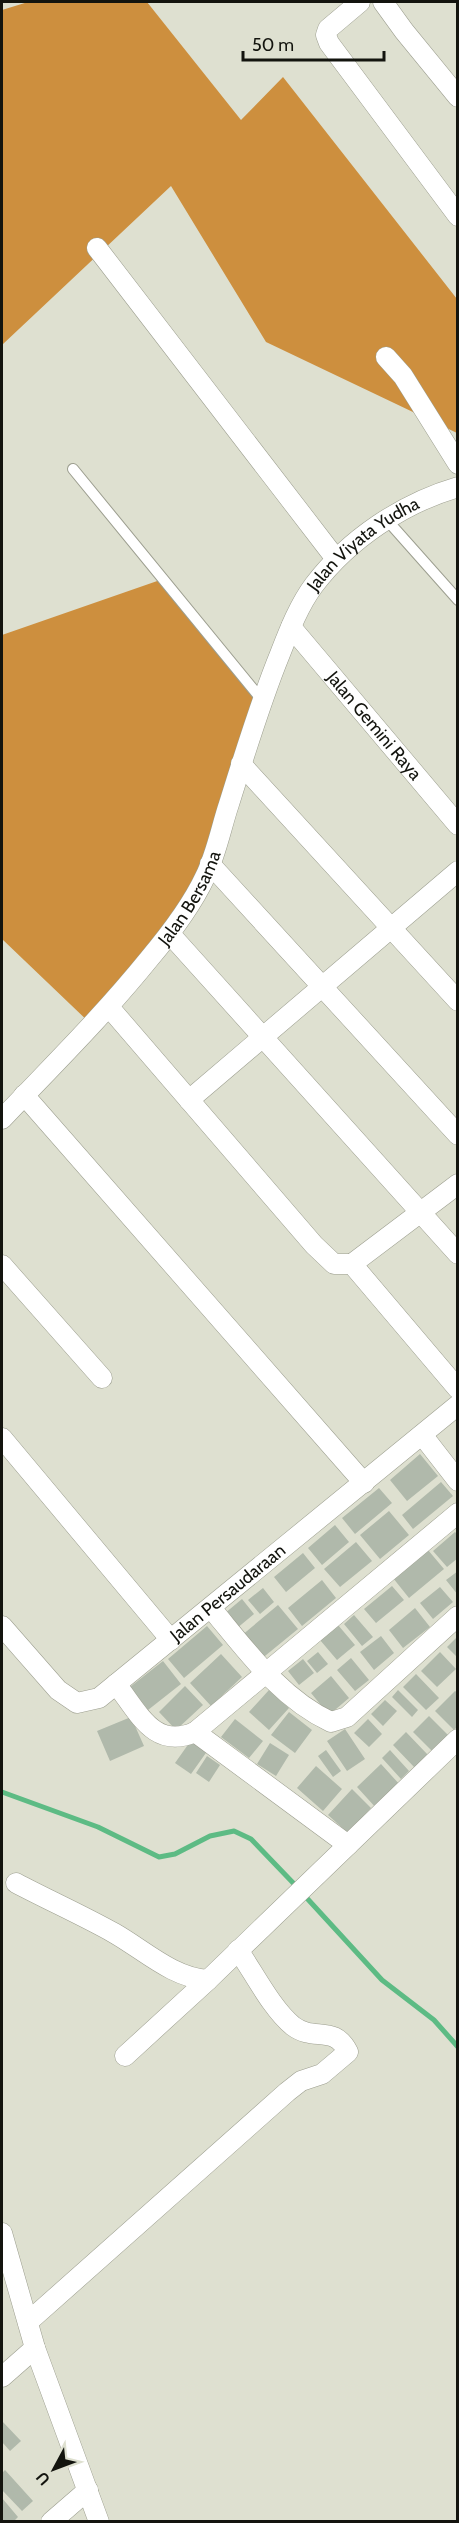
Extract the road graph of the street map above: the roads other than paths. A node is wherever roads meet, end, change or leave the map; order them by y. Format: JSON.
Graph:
{"nodes":[{"id":1,"x":360,"y":2,"type":"edge"},
{"id":2,"x":383,"y":2,"type":"edge"},
{"id":3,"x":458,"y":97,"type":"edge"},
{"id":4,"x":458,"y":216,"type":"edge"},
{"id":5,"x":97,"y":248,"type":"dead end"},
{"id":6,"x":386,"y":357,"type":"dead end"},
{"id":7,"x":458,"y":464,"type":"edge"},
{"id":8,"x":73,"y":469,"type":"dead end"},
{"id":9,"x":458,"y":487,"type":"edge"},
{"id":10,"x":387,"y":520,"type":"junction"},
{"id":11,"x":336,"y":559,"type":"junction"},
{"id":12,"x":458,"y":600,"type":"edge"},
{"id":13,"x":291,"y":627,"type":"junction"},
{"id":14,"x":262,"y":699,"type":"junction"},
{"id":15,"x":241,"y":764,"type":"junction"},
{"id":16,"x":458,"y":825,"type":"edge"},
{"id":17,"x":210,"y":864,"type":"junction"},
{"id":18,"x":458,"y":871,"type":"edge"},
{"id":19,"x":391,"y":928,"type":"junction"},
{"id":20,"x":170,"y":934,"type":"junction"},
{"id":21,"x":322,"y":987,"type":"junction"},
{"id":22,"x":458,"y":1001,"type":"edge"},
{"id":23,"x":109,"y":1007,"type":"junction"},
{"id":24,"x":262,"y":1037,"type":"junction"},
{"id":25,"x":24,"y":1095,"type":"junction"},
{"id":26,"x":189,"y":1100,"type":"junction"},
{"id":27,"x":2,"y":1119,"type":"edge"},
{"id":28,"x":458,"y":1135,"type":"edge"},
{"id":29,"x":458,"y":1184,"type":"edge"},
{"id":30,"x":421,"y":1212,"type":"junction"},
{"id":31,"x":458,"y":1254,"type":"edge"},
{"id":32,"x":2,"y":1264,"type":"edge"},
{"id":33,"x":352,"y":1264,"type":"junction"},
{"id":34,"x":102,"y":1378,"type":"dead end"},
{"id":35,"x":458,"y":1389,"type":"edge"},
{"id":36,"x":458,"y":1405,"type":"edge"},
{"id":37,"x":423,"y":1436,"type":"junction"},
{"id":38,"x":2,"y":1438,"type":"edge"},
{"id":39,"x":458,"y":1480,"type":"edge"},
{"id":40,"x":364,"y":1483,"type":"junction"},
{"id":41,"x":458,"y":1513,"type":"edge"},
{"id":42,"x":211,"y":1608,"type":"junction"},
{"id":43,"x":458,"y":1616,"type":"edge"},
{"id":44,"x":2,"y":1626,"type":"edge"},
{"id":45,"x":171,"y":1640,"type":"junction"},
{"id":46,"x":266,"y":1673,"type":"junction"},
{"id":47,"x":116,"y":1684,"type":"junction"},
{"id":48,"x":195,"y":1732,"type":"junction"},
{"id":49,"x":458,"y":1739,"type":"edge"},
{"id":50,"x":348,"y":1845,"type":"junction"},
{"id":51,"x":16,"y":1883,"type":"dead end"},
{"id":52,"x":238,"y":1950,"type":"junction"},
{"id":53,"x":208,"y":1980,"type":"junction"},
{"id":54,"x":125,"y":2056,"type":"dead end"},
{"id":55,"x":2,"y":2234,"type":"edge"},
{"id":56,"x":28,"y":2322,"type":"junction"},
{"id":57,"x":35,"y":2348,"type":"junction"},
{"id":58,"x":2,"y":2377,"type":"edge"},
{"id":59,"x":88,"y":2490,"type":"junction"},
{"id":60,"x":51,"y":2522,"type":"edge"},
{"id":61,"x":99,"y":2522,"type":"edge"}],
"edges":[{"from":1,"to":4,"type":"street"},
{"from":2,"to":3,"type":"street"},
{"from":5,"to":11,"type":"street"},
{"from":6,"to":7,"type":"street"},
{"from":8,"to":14,"type":"lane"},
{"from":9,"to":10,"type":"street","name":"Jalan Viyata Yudha"},
{"from":10,"to":11,"type":"street","name":"Jalan Viyata Yudha"},
{"from":10,"to":12,"type":"lane"},
{"from":11,"to":13,"type":"street","name":"Jalan Viyata Yudha"},
{"from":13,"to":14,"type":"street","name":"Jalan Bersama"},
{"from":13,"to":16,"type":"street","name":"Jalan Gemini Raya"},
{"from":14,"to":15,"type":"street","name":"Jalan Bersama"},
{"from":15,"to":17,"type":"street","name":"Jalan Bersama"},
{"from":15,"to":19,"type":"street"},
{"from":17,"to":20,"type":"street","name":"Jalan Bersama"},
{"from":17,"to":21,"type":"street"},
{"from":18,"to":19,"type":"street"},
{"from":19,"to":21,"type":"street"},
{"from":19,"to":22,"type":"street"},
{"from":20,"to":23,"type":"street","name":"Jalan Bersama"},
{"from":20,"to":24,"type":"street"},
{"from":21,"to":24,"type":"street"},
{"from":21,"to":28,"type":"street"},
{"from":23,"to":25,"type":"street","name":"Jalan Bersama"},
{"from":23,"to":26,"type":"street"},
{"from":24,"to":26,"type":"street"},
{"from":24,"to":30,"type":"street"},
{"from":25,"to":27,"type":"street","name":"Jalan Bersama"},
{"from":25,"to":40,"type":"street"},
{"from":26,"to":33,"type":"street"},
{"from":29,"to":30,"type":"street"},
{"from":30,"to":31,"type":"street"},
{"from":30,"to":33,"type":"street"},
{"from":32,"to":34,"type":"street"},
{"from":33,"to":35,"type":"street"},
{"from":36,"to":37,"type":"street","name":"Jalan Persaudaraan"},
{"from":37,"to":39,"type":"street"},
{"from":37,"to":40,"type":"street","name":"Jalan Persaudaraan"},
{"from":38,"to":45,"type":"street"},
{"from":40,"to":42,"type":"street","name":"Jalan Persaudaraan"},
{"from":41,"to":46,"type":"street"},
{"from":42,"to":45,"type":"street","name":"Jalan Persaudaraan"},
{"from":42,"to":46,"type":"street"},
{"from":43,"to":46,"type":"street"},
{"from":44,"to":47,"type":"street","name":"Jalan Persaudaraan"},
{"from":45,"to":47,"type":"street","name":"Jalan Persaudaraan"},
{"from":46,"to":48,"type":"street"},
{"from":47,"to":48,"type":"street"},
{"from":48,"to":50,"type":"street"},
{"from":49,"to":50,"type":"street"},
{"from":50,"to":52,"type":"street"},
{"from":51,"to":53,"type":"street"},
{"from":52,"to":53,"type":"street"},
{"from":52,"to":56,"type":"street"},
{"from":53,"to":54,"type":"street"},
{"from":55,"to":56,"type":"street"},
{"from":56,"to":57,"type":"street"},
{"from":57,"to":58,"type":"street"},
{"from":57,"to":59,"type":"street"},
{"from":59,"to":60,"type":"street"},
{"from":59,"to":61,"type":"street"}]}
